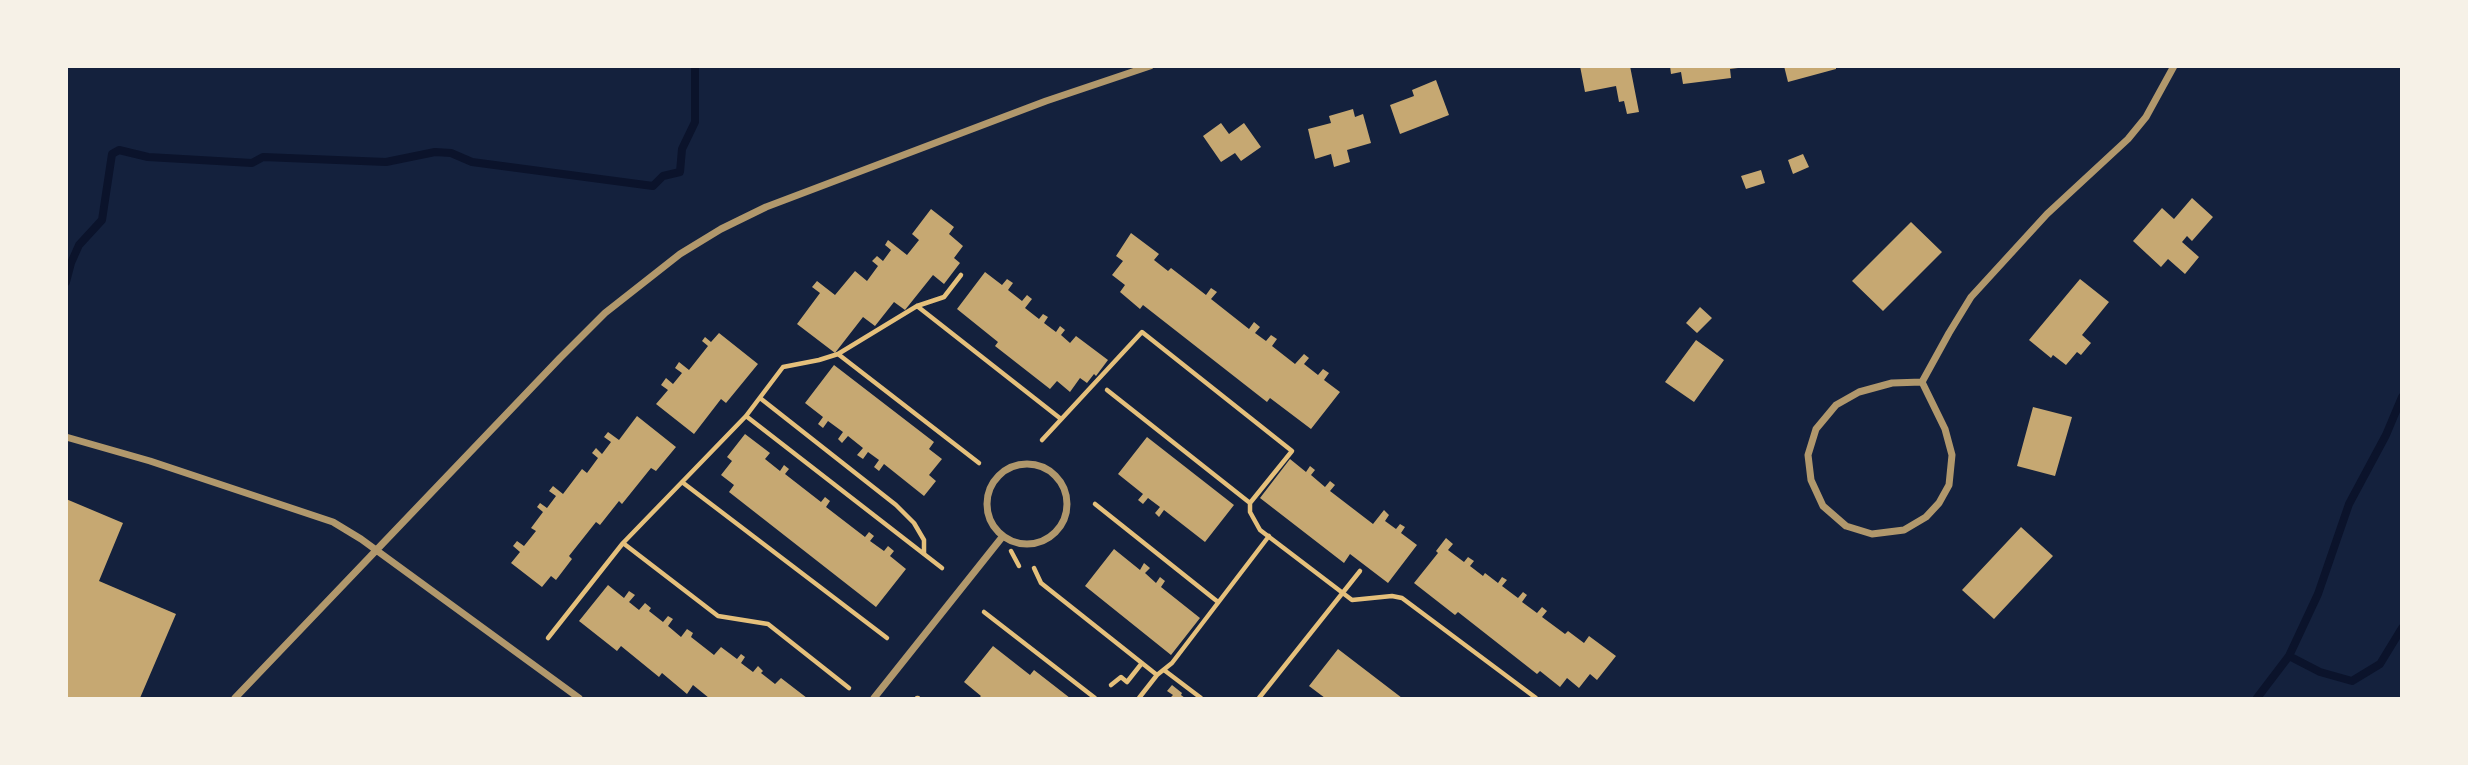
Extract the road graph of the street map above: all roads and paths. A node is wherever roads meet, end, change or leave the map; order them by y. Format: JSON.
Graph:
{"nodes":[{"id":1,"x":1150,"y":66,"type":"edge"},
{"id":2,"x":2174,"y":66,"type":"edge"},
{"id":3,"x":961,"y":275,"type":"dead end"},
{"id":4,"x":917,"y":306,"type":"junction"},
{"id":5,"x":838,"y":354,"type":"junction"},
{"id":6,"x":1922,"y":382,"type":"junction"},
{"id":7,"x":1107,"y":390,"type":"dead end"},
{"id":8,"x":760,"y":398,"type":"junction"},
{"id":9,"x":746,"y":416,"type":"junction"},
{"id":10,"x":1061,"y":419,"type":"junction"},
{"id":11,"x":66,"y":437,"type":"edge"},
{"id":12,"x":1042,"y":440,"type":"dead end"},
{"id":13,"x":979,"y":463,"type":"dead end"},
{"id":14,"x":682,"y":482,"type":"junction"},
{"id":15,"x":1250,"y":503,"type":"junction"},
{"id":16,"x":1095,"y":504,"type":"dead end"},
{"id":17,"x":1003,"y":536,"type":"junction"},
{"id":18,"x":1269,"y":536,"type":"junction"},
{"id":19,"x":623,"y":542,"type":"junction"},
{"id":20,"x":376,"y":550,"type":"junction"},
{"id":21,"x":924,"y":554,"type":"junction"},
{"id":22,"x":942,"y":568,"type":"dead end"},
{"id":23,"x":1034,"y":568,"type":"dead end"},
{"id":24,"x":1360,"y":571,"type":"dead end"},
{"id":25,"x":1342,"y":593,"type":"junction"},
{"id":26,"x":1218,"y":602,"type":"junction"},
{"id":27,"x":984,"y":612,"type":"dead end"},
{"id":28,"x":548,"y":638,"type":"dead end"},
{"id":29,"x":887,"y":638,"type":"dead end"},
{"id":30,"x":1142,"y":663,"type":"junction"},
{"id":31,"x":1164,"y":670,"type":"junction"},
{"id":32,"x":1157,"y":675,"type":"junction"},
{"id":33,"x":1111,"y":685,"type":"dead end"},
{"id":34,"x":849,"y":688,"type":"dead end"},
{"id":35,"x":235,"y":698,"type":"edge"},
{"id":36,"x":579,"y":698,"type":"edge"},
{"id":37,"x":874,"y":698,"type":"edge"},
{"id":38,"x":1095,"y":698,"type":"edge"},
{"id":39,"x":1139,"y":698,"type":"edge"},
{"id":40,"x":1201,"y":698,"type":"edge"},
{"id":41,"x":1259,"y":698,"type":"edge"},
{"id":42,"x":1536,"y":698,"type":"edge"}],
"edges":[{"from":1,"to":20,"type":"street"},
{"from":2,"to":6,"type":"street"},
{"from":3,"to":4,"type":"path"},
{"from":4,"to":5,"type":"path"},
{"from":4,"to":10,"type":"path"},
{"from":5,"to":8,"type":"path"},
{"from":5,"to":13,"type":"path"},
{"from":6,"to":6,"type":"street"},
{"from":7,"to":15,"type":"path"},
{"from":8,"to":9,"type":"path"},
{"from":8,"to":21,"type":"path"},
{"from":9,"to":14,"type":"path"},
{"from":9,"to":21,"type":"path"},
{"from":10,"to":12,"type":"path"},
{"from":10,"to":15,"type":"path"},
{"from":11,"to":20,"type":"street"},
{"from":14,"to":19,"type":"path"},
{"from":14,"to":29,"type":"path"},
{"from":15,"to":18,"type":"path"},
{"from":16,"to":26,"type":"path"},
{"from":17,"to":17,"type":"street"},
{"from":17,"to":37,"type":"street"},
{"from":18,"to":25,"type":"path"},
{"from":18,"to":26,"type":"path"},
{"from":19,"to":28,"type":"path"},
{"from":19,"to":34,"type":"path"},
{"from":20,"to":35,"type":"street"},
{"from":20,"to":36,"type":"street"},
{"from":21,"to":22,"type":"path"},
{"from":23,"to":30,"type":"path"},
{"from":24,"to":25,"type":"path"},
{"from":25,"to":41,"type":"path"},
{"from":25,"to":42,"type":"path"},
{"from":26,"to":31,"type":"path"},
{"from":27,"to":38,"type":"path"},
{"from":30,"to":32,"type":"path"},
{"from":30,"to":33,"type":"path"},
{"from":31,"to":32,"type":"path"},
{"from":31,"to":40,"type":"path"},
{"from":32,"to":39,"type":"path"}]}
